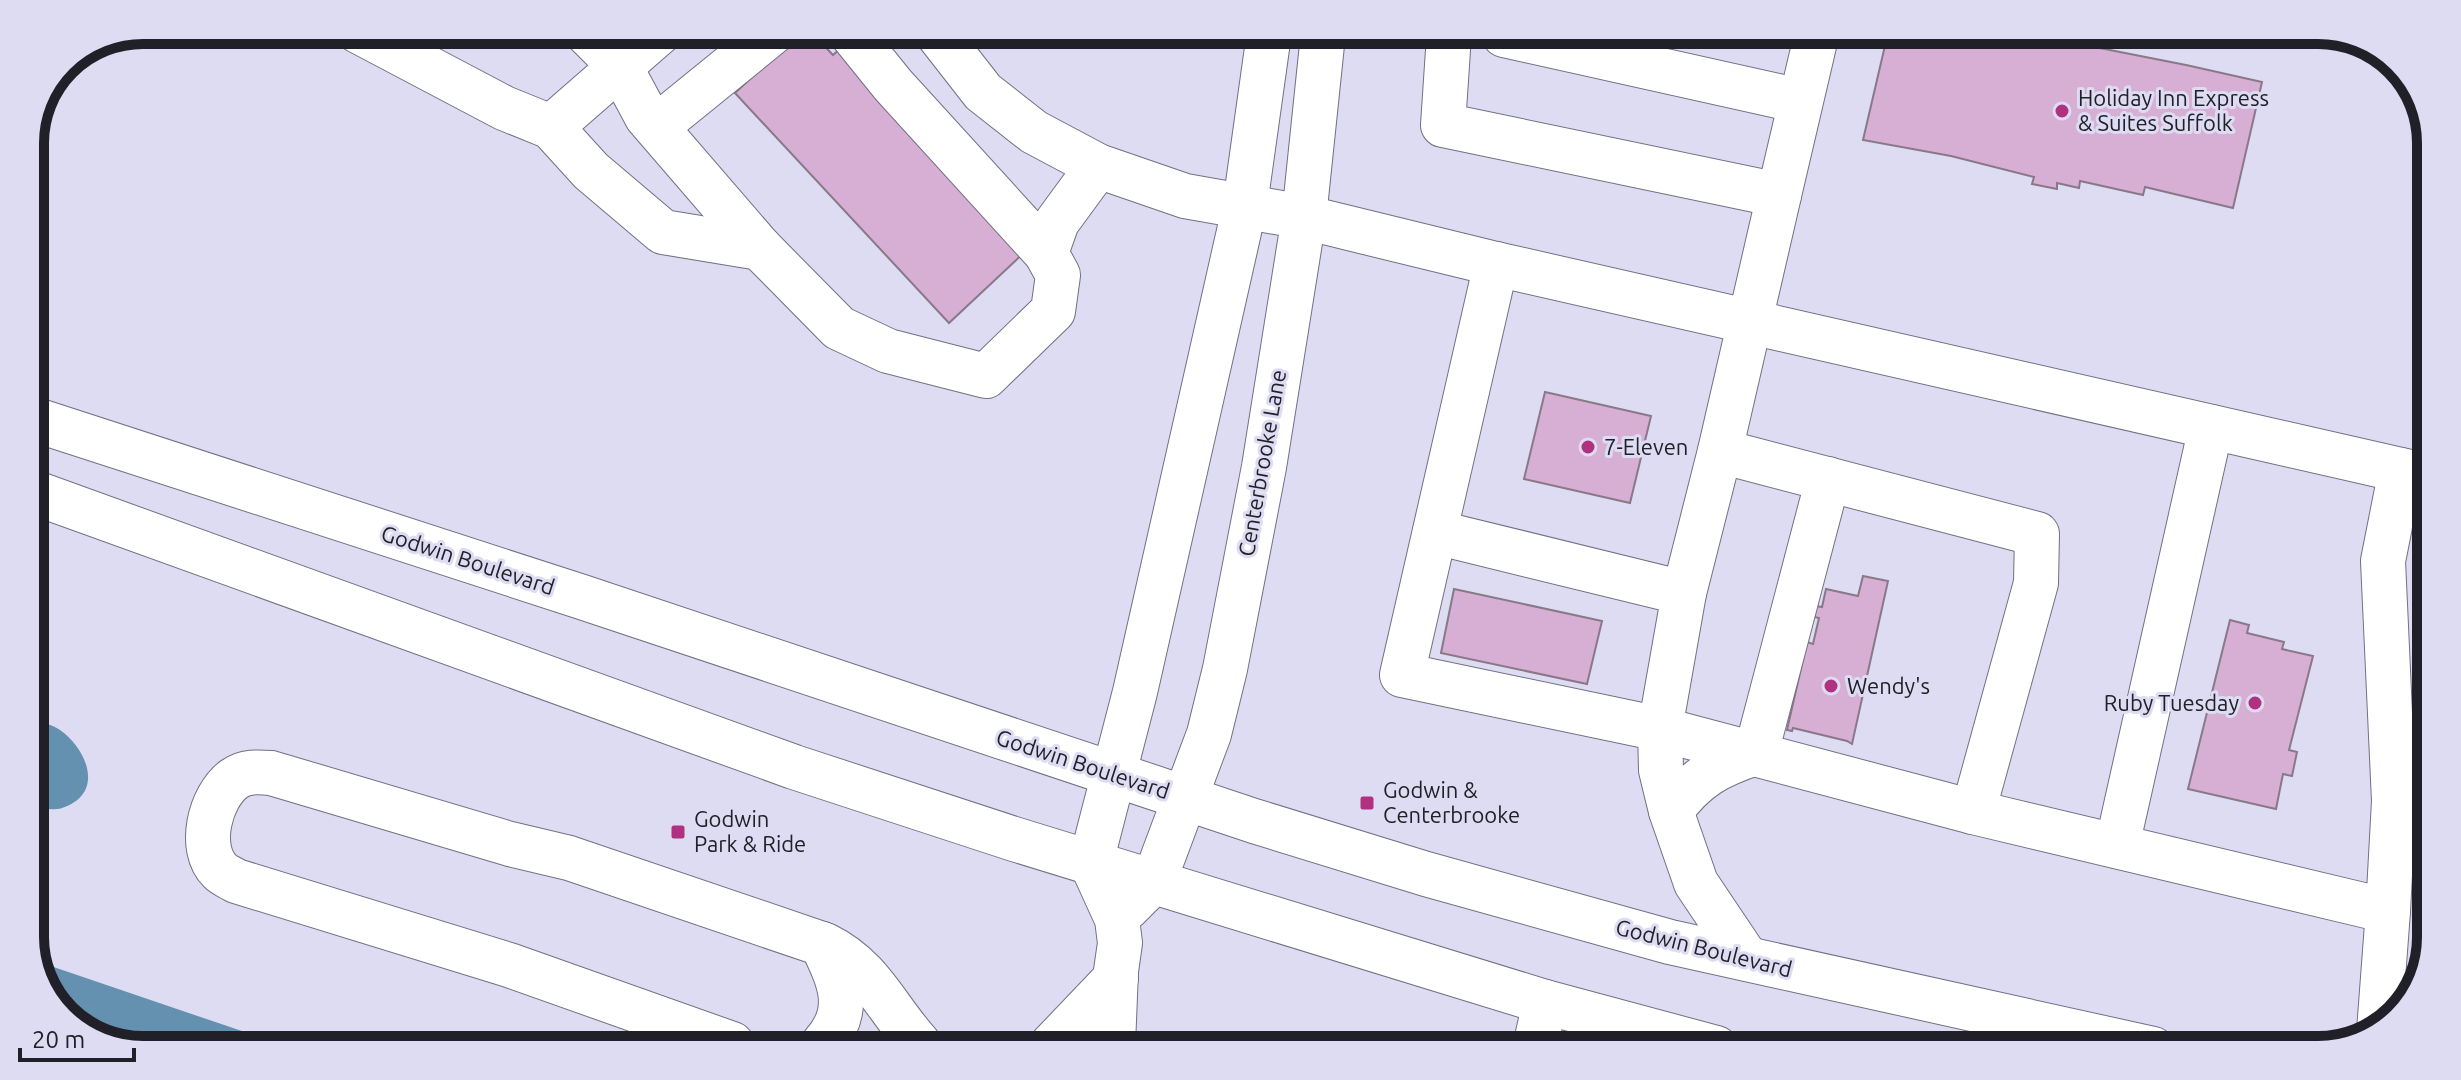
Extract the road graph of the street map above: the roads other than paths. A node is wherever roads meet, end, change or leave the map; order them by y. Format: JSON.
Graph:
{"nodes":[{"id":1,"x":383,"y":44,"type":"edge"},
{"id":2,"x":598,"y":44,"type":"edge"},
{"id":3,"x":645,"y":44,"type":"edge"},
{"id":4,"x":758,"y":44,"type":"edge"},
{"id":5,"x":860,"y":44,"type":"edge"},
{"id":6,"x":946,"y":44,"type":"edge"},
{"id":7,"x":1268,"y":44,"type":"edge"},
{"id":8,"x":1322,"y":44,"type":"edge"},
{"id":9,"x":1448,"y":44,"type":"edge"},
{"id":10,"x":1544,"y":44,"type":"edge"},
{"id":11,"x":1814,"y":44,"type":"edge"},
{"id":12,"x":619,"y":65,"type":"junction"},
{"id":13,"x":1800,"y":101,"type":"junction"},
{"id":14,"x":551,"y":127,"type":"junction"},
{"id":15,"x":656,"y":127,"type":"junction"},
{"id":16,"x":1098,"y":166,"type":"junction"},
{"id":17,"x":1779,"y":195,"type":"junction"},
{"id":18,"x":1245,"y":205,"type":"junction"},
{"id":19,"x":1304,"y":217,"type":"junction"},
{"id":20,"x":760,"y":248,"type":"junction"},
{"id":21,"x":1046,"y":253,"type":"junction"},
{"id":22,"x":1496,"y":264,"type":"junction"},
{"id":23,"x":1751,"y":322,"type":"junction"},
{"id":24,"x":44,"y":423,"type":"edge"},
{"id":25,"x":2211,"y":427,"type":"junction"},
{"id":26,"x":1720,"y":451,"type":"junction"},
{"id":27,"x":2414,"y":473,"type":"edge"},
{"id":28,"x":1828,"y":479,"type":"junction"},
{"id":29,"x":44,"y":497,"type":"edge"},
{"id":30,"x":1435,"y":532,"type":"junction"},
{"id":31,"x":1684,"y":593,"type":"junction"},
{"id":32,"x":1660,"y":729,"type":"junction"},
{"id":33,"x":1756,"y":753,"type":"junction"},
{"id":34,"x":1115,"y":773,"type":"junction"},
{"id":35,"x":1184,"y":797,"type":"junction"},
{"id":36,"x":1671,"y":811,"type":"junction"},
{"id":37,"x":1973,"y":812,"type":"junction"},
{"id":38,"x":2117,"y":846,"type":"junction"},
{"id":39,"x":1091,"y":862,"type":"junction"},
{"id":40,"x":1154,"y":881,"type":"junction"},
{"id":41,"x":2388,"y":911,"type":"junction"},
{"id":42,"x":1117,"y":919,"type":"junction"},
{"id":43,"x":822,"y":944,"type":"junction"},
{"id":44,"x":1747,"y":959,"type":"junction"},
{"id":45,"x":1116,"y":978,"type":"junction"},
{"id":46,"x":1545,"y":1002,"type":"junction"},
{"id":47,"x":2380,"y":1013,"type":"edge"},
{"id":48,"x":709,"y":1036,"type":"edge"},
{"id":49,"x":830,"y":1036,"type":"edge"},
{"id":50,"x":912,"y":1036,"type":"edge"},
{"id":51,"x":1061,"y":1036,"type":"edge"},
{"id":52,"x":1113,"y":1036,"type":"edge"},
{"id":53,"x":1537,"y":1036,"type":"edge"},
{"id":54,"x":1671,"y":1036,"type":"edge"},
{"id":55,"x":2094,"y":1036,"type":"edge"}],
"edges":[{"from":1,"to":14,"type":"main road"},
{"from":2,"to":12,"type":"main road"},
{"from":3,"to":12,"type":"main road"},
{"from":4,"to":15,"type":"main road"},
{"from":5,"to":21,"type":"main road"},
{"from":6,"to":16,"type":"main road"},
{"from":7,"to":18,"type":"main road"},
{"from":8,"to":19,"type":"main road","name":"Centerbrooke Lane"},
{"from":9,"to":17,"type":"main road"},
{"from":10,"to":13,"type":"main road"},
{"from":11,"to":13,"type":"main road"},
{"from":12,"to":14,"type":"main road"},
{"from":12,"to":15,"type":"main road"},
{"from":13,"to":17,"type":"main road"},
{"from":14,"to":20,"type":"main road"},
{"from":15,"to":20,"type":"main road"},
{"from":16,"to":18,"type":"main road"},
{"from":16,"to":21,"type":"main road"},
{"from":17,"to":23,"type":"main road"},
{"from":18,"to":19,"type":"main road"},
{"from":18,"to":34,"type":"main road"},
{"from":19,"to":22,"type":"main road"},
{"from":19,"to":35,"type":"main road","name":"Centerbrooke Lane"},
{"from":20,"to":21,"type":"main road"},
{"from":22,"to":23,"type":"main road"},
{"from":22,"to":30,"type":"main road"},
{"from":23,"to":25,"type":"main road"},
{"from":23,"to":26,"type":"main road"},
{"from":24,"to":34,"type":"main road","name":"Godwin Boulevard"},
{"from":25,"to":27,"type":"main road"},
{"from":25,"to":38,"type":"main road"},
{"from":26,"to":28,"type":"main road"},
{"from":26,"to":31,"type":"main road"},
{"from":27,"to":41,"type":"main road"},
{"from":28,"to":33,"type":"main road"},
{"from":28,"to":37,"type":"main road"},
{"from":29,"to":39,"type":"main road"},
{"from":30,"to":31,"type":"main road"},
{"from":30,"to":32,"type":"main road"},
{"from":31,"to":32,"type":"main road"},
{"from":32,"to":33,"type":"main road"},
{"from":32,"to":36,"type":"main road"},
{"from":33,"to":36,"type":"main road"},
{"from":33,"to":37,"type":"main road"},
{"from":34,"to":35,"type":"main road","name":"Godwin Boulevard"},
{"from":34,"to":39,"type":"main road"},
{"from":35,"to":40,"type":"main road","name":"Centerbrooke Lane"},
{"from":35,"to":44,"type":"main road","name":"Godwin Boulevard"},
{"from":36,"to":44,"type":"main road"},
{"from":37,"to":38,"type":"main road"},
{"from":38,"to":41,"type":"main road"},
{"from":39,"to":40,"type":"main road"},
{"from":39,"to":42,"type":"main road"},
{"from":40,"to":42,"type":"main road"},
{"from":40,"to":46,"type":"main road"},
{"from":41,"to":47,"type":"main road"},
{"from":42,"to":45,"type":"main road"},
{"from":43,"to":48,"type":"main road"},
{"from":43,"to":49,"type":"main road"},
{"from":43,"to":50,"type":"main road"},
{"from":44,"to":55,"type":"main road","name":"Godwin Boulevard"},
{"from":45,"to":51,"type":"main road"},
{"from":45,"to":52,"type":"main road"},
{"from":46,"to":53,"type":"main road"},
{"from":46,"to":54,"type":"main road"}]}
